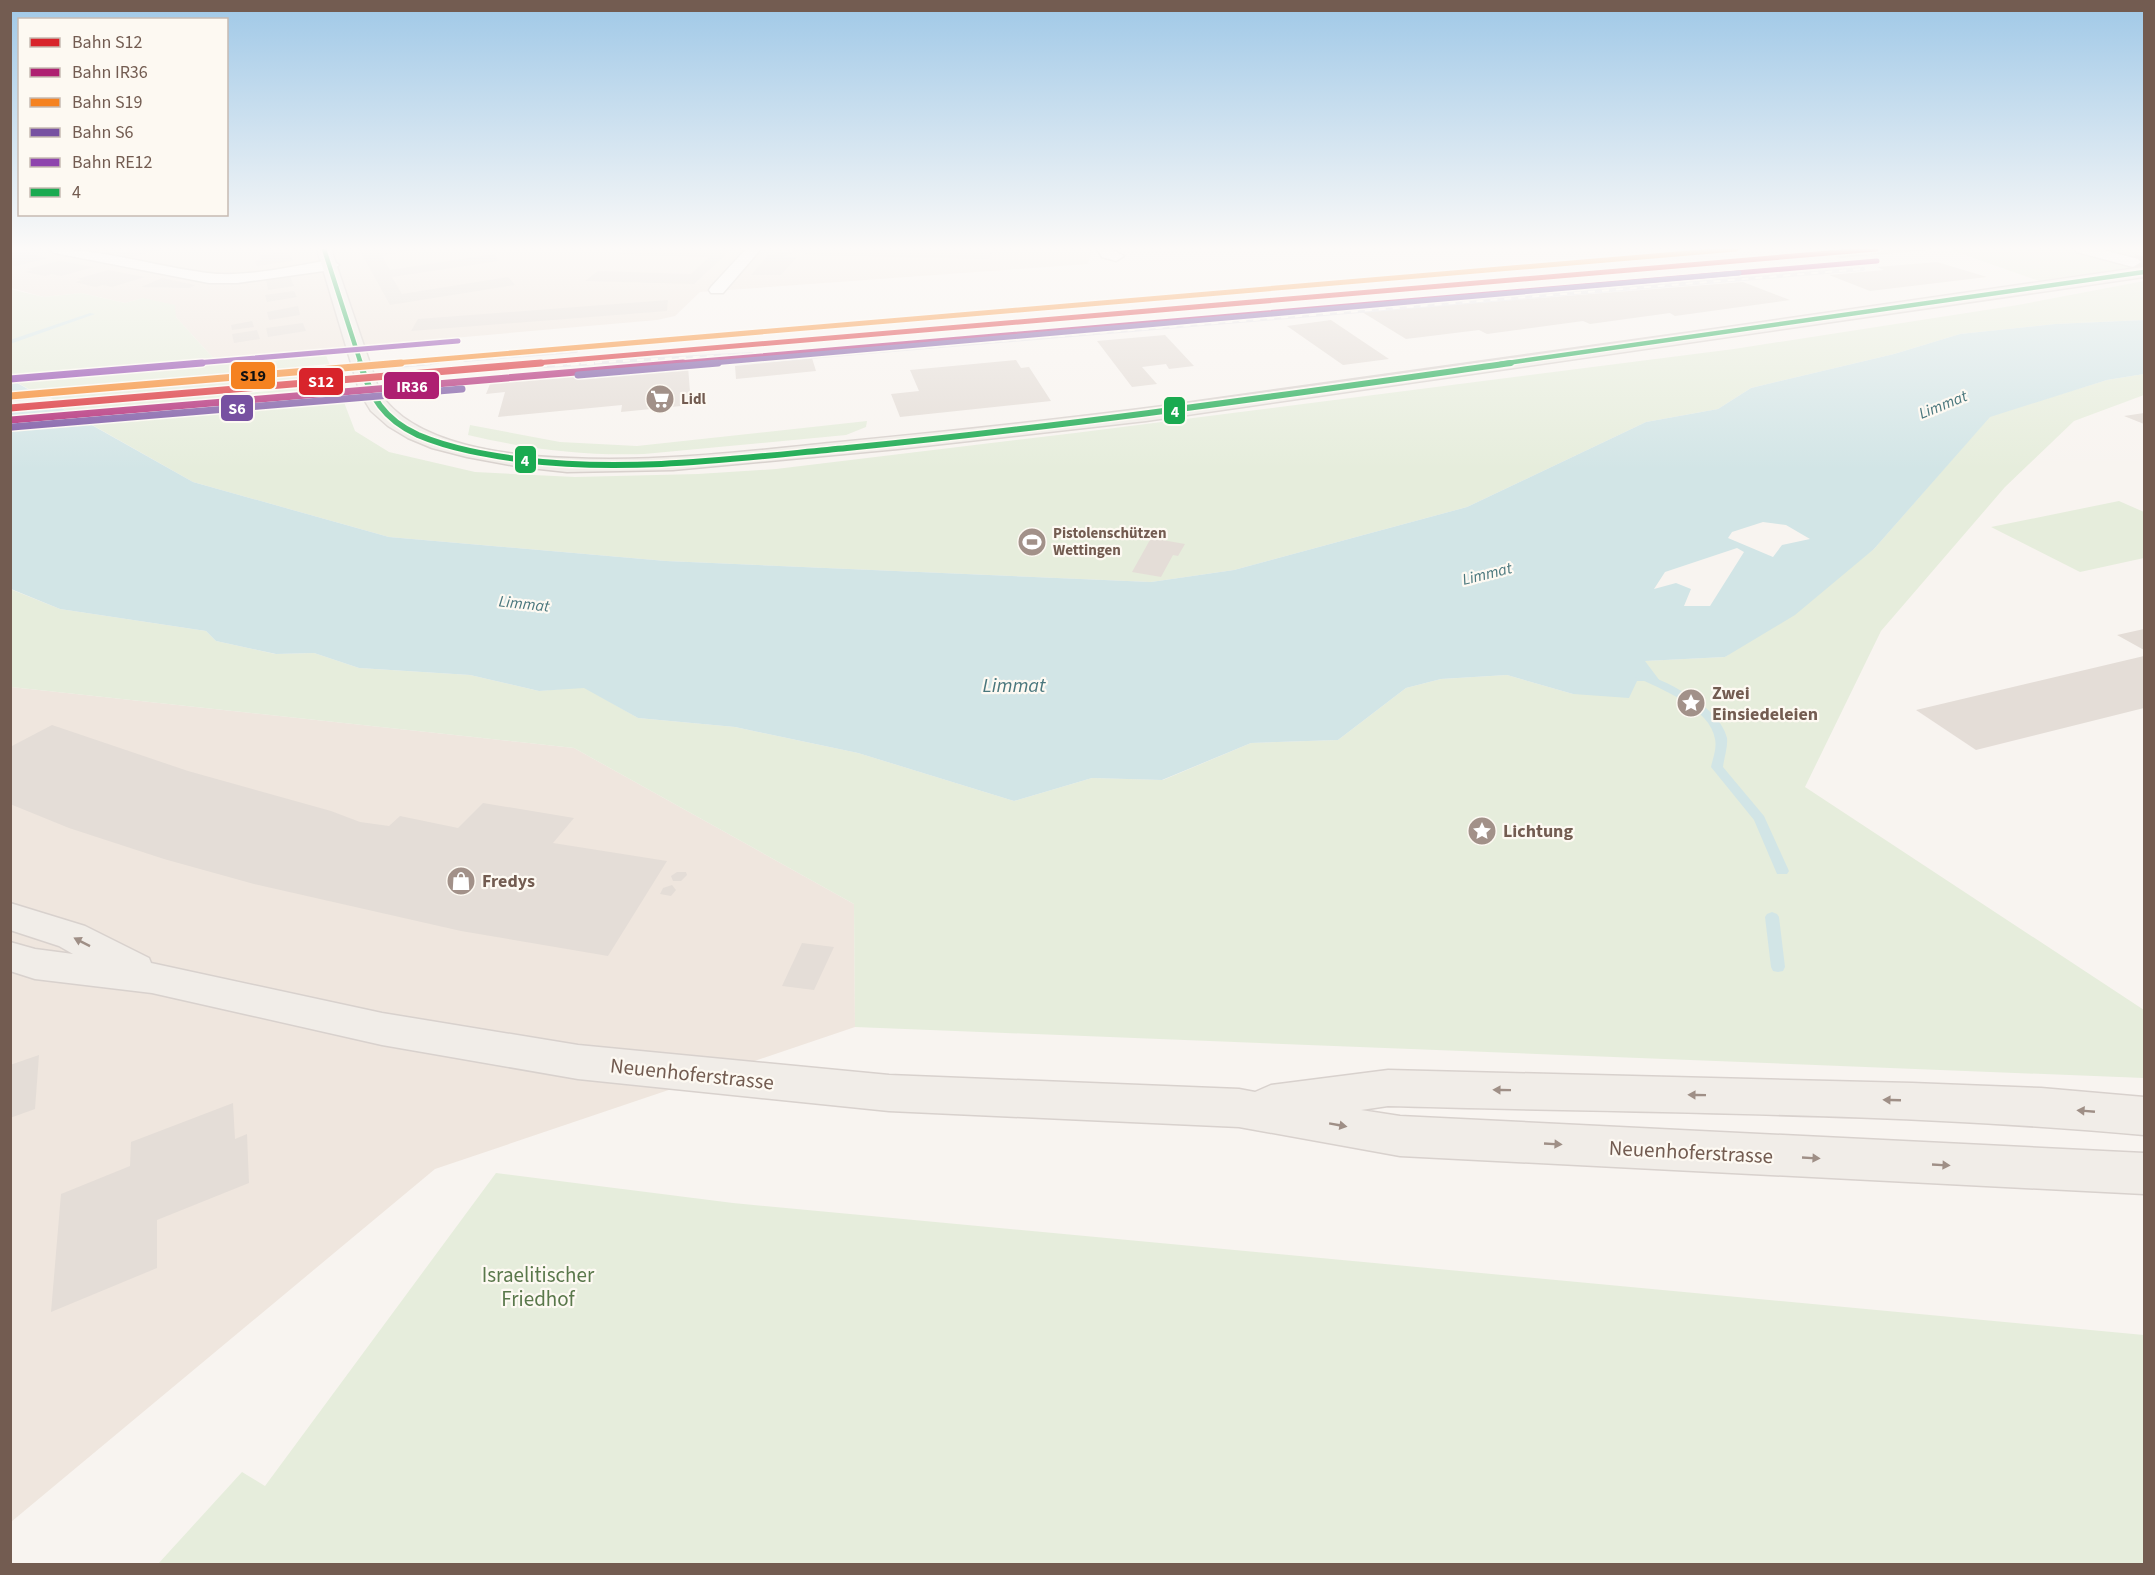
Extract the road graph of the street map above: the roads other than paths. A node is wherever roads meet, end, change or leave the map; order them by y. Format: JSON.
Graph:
{"nodes":[{"id":1,"x":347,"y":322,"type":"edge"},
{"id":2,"x":1766,"y":322,"type":"edge"},
{"id":3,"x":10,"y":916,"type":"edge"},
{"id":4,"x":10,"y":956,"type":"edge"},
{"id":5,"x":152,"y":978,"type":"junction"},
{"id":6,"x":1239,"y":1108,"type":"junction"},
{"id":7,"x":2145,"y":1116,"type":"edge"},
{"id":8,"x":2145,"y":1174,"type":"edge"}],
"edges":[{"from":1,"to":2,"type":"main road"},
{"from":5,"to":3,"type":"main road","name":"Neuenhoferstrasse","one_way":true},
{"from":4,"to":5,"type":"main road","name":"Neuenhoferstrasse"},
{"from":5,"to":6,"type":"main road","name":"Neuenhoferstrasse"},
{"from":7,"to":6,"type":"main road","name":"Neuenhoferstrasse","one_way":true},
{"from":6,"to":8,"type":"main road","name":"Neuenhoferstrasse","one_way":true}]}
